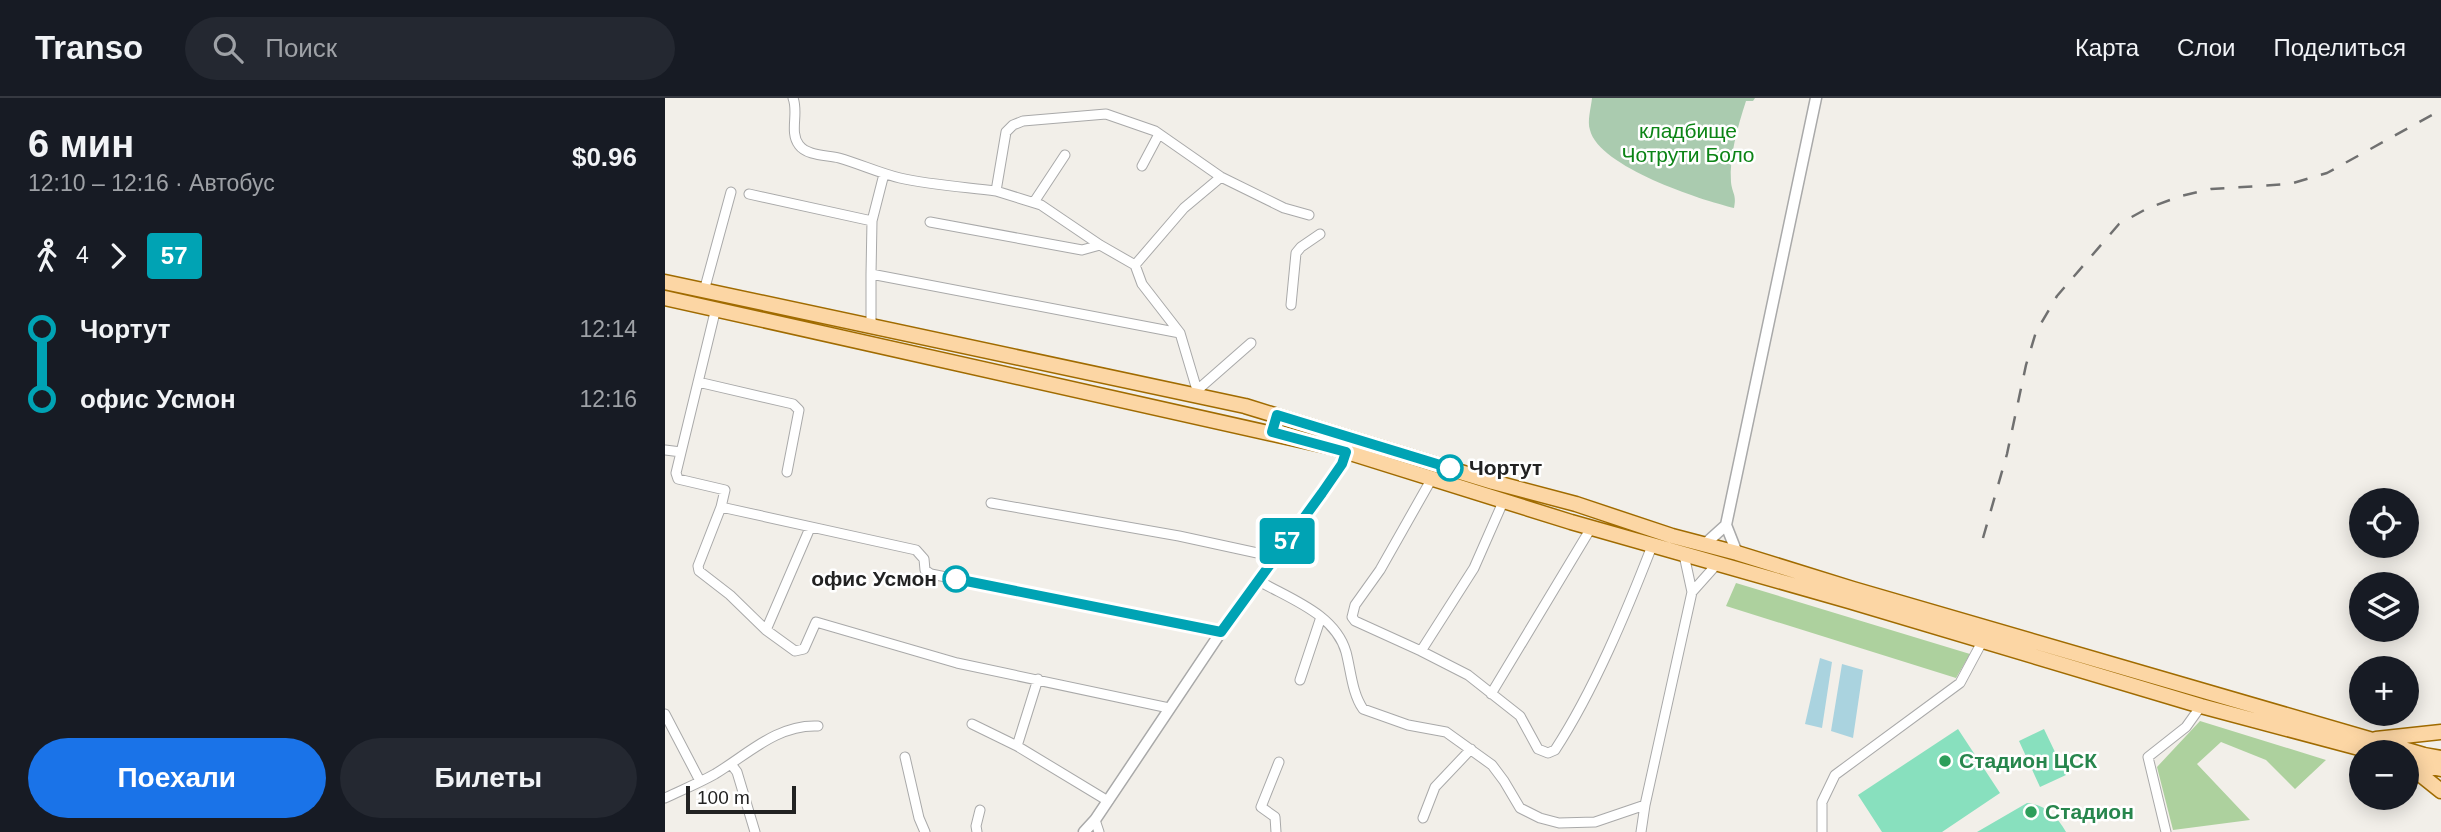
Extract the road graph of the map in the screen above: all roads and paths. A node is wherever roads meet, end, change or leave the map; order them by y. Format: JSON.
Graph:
{"nodes":[{"id":1,"x":793,"y":98,"type":"edge"},
{"id":2,"x":1815,"y":98,"type":"edge"},
{"id":3,"x":1159,"y":134,"type":"junction"},
{"id":4,"x":1065,"y":155,"type":"dead end"},
{"id":5,"x":1142,"y":166,"type":"dead end"},
{"id":6,"x":884,"y":174,"type":"junction"},
{"id":7,"x":1221,"y":177,"type":"junction"},
{"id":8,"x":996,"y":191,"type":"junction"},
{"id":9,"x":731,"y":192,"type":"dead end"},
{"id":10,"x":749,"y":194,"type":"dead end"},
{"id":11,"x":1034,"y":202,"type":"junction"},
{"id":12,"x":1309,"y":215,"type":"dead end"},
{"id":13,"x":872,"y":221,"type":"junction"},
{"id":14,"x":930,"y":222,"type":"dead end"},
{"id":15,"x":1320,"y":234,"type":"dead end"},
{"id":16,"x":1100,"y":245,"type":"junction"},
{"id":17,"x":1135,"y":265,"type":"junction"},
{"id":18,"x":871,"y":274,"type":"junction"},
{"id":19,"x":665,"y":282,"type":"edge"},
{"id":20,"x":704,"y":290,"type":"junction"},
{"id":21,"x":665,"y":298,"type":"edge"},
{"id":22,"x":1291,"y":306,"type":"dead end"},
{"id":23,"x":716,"y":308,"type":"junction"},
{"id":24,"x":871,"y":325,"type":"junction"},
{"id":25,"x":1180,"y":333,"type":"junction"},
{"id":26,"x":1251,"y":343,"type":"dead end"},
{"id":27,"x":698,"y":382,"type":"junction"},
{"id":28,"x":1195,"y":392,"type":"junction"},
{"id":29,"x":1277,"y":415,"type":"junction"},
{"id":30,"x":1272,"y":432,"type":"junction"},
{"id":31,"x":665,"y":450,"type":"edge"},
{"id":32,"x":681,"y":452,"type":"junction"},
{"id":33,"x":1346,"y":452,"type":"junction"},
{"id":34,"x":787,"y":472,"type":"dead end"},
{"id":35,"x":1431,"y":480,"type":"junction"},
{"id":36,"x":1503,"y":502,"type":"junction"},
{"id":37,"x":991,"y":503,"type":"dead end"},
{"id":38,"x":1576,"y":504,"type":"junction"},
{"id":39,"x":721,"y":507,"type":"junction"},
{"id":40,"x":1571,"y":522,"type":"junction"},
{"id":41,"x":1726,"y":525,"type":"junction"},
{"id":42,"x":810,"y":528,"type":"junction"},
{"id":43,"x":1591,"y":528,"type":"junction"},
{"id":44,"x":1705,"y":544,"type":"junction"},
{"id":45,"x":1652,"y":546,"type":"junction"},
{"id":46,"x":1737,"y":553,"type":"junction"},
{"id":47,"x":1684,"y":555,"type":"junction"},
{"id":48,"x":1273,"y":560,"type":"junction"},
{"id":49,"x":1717,"y":564,"type":"junction"},
{"id":50,"x":1259,"y":581,"type":"junction"},
{"id":51,"x":1692,"y":592,"type":"junction"},
{"id":52,"x":1851,"y":595,"type":"junction"},
{"id":53,"x":1321,"y":617,"type":"junction"},
{"id":54,"x":766,"y":630,"type":"junction"},
{"id":55,"x":1221,"y":632,"type":"junction"},
{"id":56,"x":1982,"y":642,"type":"junction"},
{"id":57,"x":1421,"y":651,"type":"junction"},
{"id":58,"x":1038,"y":679,"type":"junction"},
{"id":59,"x":1300,"y":680,"type":"dead end"},
{"id":60,"x":1491,"y":694,"type":"junction"},
{"id":61,"x":2201,"y":706,"type":"junction"},
{"id":62,"x":1170,"y":708,"type":"junction"},
{"id":63,"x":665,"y":713,"type":"edge"},
{"id":64,"x":972,"y":724,"type":"dead end"},
{"id":65,"x":818,"y":726,"type":"dead end"},
{"id":66,"x":2441,"y":732,"type":"edge"},
{"id":67,"x":2349,"y":740,"type":"edge"},
{"id":68,"x":2351,"y":740,"type":"edge"},
{"id":69,"x":2390,"y":740,"type":"edge"},
{"id":70,"x":1017,"y":746,"type":"junction"},
{"id":71,"x":1471,"y":749,"type":"junction"},
{"id":72,"x":2419,"y":754,"type":"edge"},
{"id":73,"x":905,"y":757,"type":"dead end"},
{"id":74,"x":2441,"y":758,"type":"edge"},
{"id":75,"x":1279,"y":762,"type":"dead end"},
{"id":76,"x":731,"y":764,"type":"junction"},
{"id":77,"x":2419,"y":765,"type":"edge"},
{"id":78,"x":2441,"y":769,"type":"edge"},
{"id":79,"x":2419,"y":773,"type":"edge"},
{"id":80,"x":700,"y":781,"type":"junction"},
{"id":81,"x":2441,"y":791,"type":"edge"},
{"id":82,"x":665,"y":798,"type":"edge"},
{"id":83,"x":1108,"y":801,"type":"junction"},
{"id":84,"x":1645,"y":805,"type":"junction"},
{"id":85,"x":980,"y":810,"type":"dead end"},
{"id":86,"x":1423,"y":818,"type":"dead end"},
{"id":87,"x":1095,"y":820,"type":"junction"},
{"id":88,"x":755,"y":832,"type":"edge"},
{"id":89,"x":925,"y":832,"type":"edge"},
{"id":90,"x":977,"y":832,"type":"edge"},
{"id":91,"x":1084,"y":832,"type":"edge"},
{"id":92,"x":1099,"y":832,"type":"edge"},
{"id":93,"x":1276,"y":832,"type":"edge"},
{"id":94,"x":1641,"y":832,"type":"edge"},
{"id":95,"x":1822,"y":832,"type":"edge"},
{"id":96,"x":2166,"y":832,"type":"edge"}],
"edges":[{"from":1,"to":6,"type":"street"},
{"from":2,"to":41,"type":"street"},
{"from":3,"to":5,"type":"street"},
{"from":3,"to":7,"type":"street"},
{"from":3,"to":8,"type":"street"},
{"from":4,"to":11,"type":"street"},
{"from":6,"to":8,"type":"street"},
{"from":6,"to":13,"type":"street"},
{"from":7,"to":12,"type":"street"},
{"from":7,"to":17,"type":"street"},
{"from":8,"to":11,"type":"street"},
{"from":9,"to":20,"type":"street"},
{"from":10,"to":13,"type":"street"},
{"from":11,"to":16,"type":"street"},
{"from":13,"to":18,"type":"street"},
{"from":14,"to":16,"type":"street"},
{"from":15,"to":22,"type":"street"},
{"from":16,"to":17,"type":"street"},
{"from":17,"to":25,"type":"street"},
{"from":18,"to":24,"type":"street"},
{"from":18,"to":25,"type":"street"},
{"from":19,"to":20,"type":"main road"},
{"from":20,"to":24,"type":"main road"},
{"from":21,"to":23,"type":"main road"},
{"from":23,"to":27,"type":"street"},
{"from":23,"to":30,"type":"main road"},
{"from":24,"to":28,"type":"main road"},
{"from":25,"to":28,"type":"street"},
{"from":26,"to":28,"type":"street"},
{"from":27,"to":32,"type":"street"},
{"from":27,"to":34,"type":"street"},
{"from":28,"to":29,"type":"main road"},
{"from":29,"to":30,"type":"main road"},
{"from":29,"to":38,"type":"main road"},
{"from":30,"to":33,"type":"main road"},
{"from":31,"to":32,"type":"street"},
{"from":32,"to":39,"type":"street"},
{"from":33,"to":35,"type":"main road"},
{"from":33,"to":48,"type":"street"},
{"from":35,"to":36,"type":"main road"},
{"from":35,"to":57,"type":"street"},
{"from":36,"to":40,"type":"main road"},
{"from":36,"to":57,"type":"street"},
{"from":37,"to":48,"type":"street"},
{"from":38,"to":40,"type":"main road"},
{"from":38,"to":44,"type":"main road"},
{"from":39,"to":42,"type":"street"},
{"from":39,"to":54,"type":"street"},
{"from":40,"to":43,"type":"main road"},
{"from":41,"to":44,"type":"street"},
{"from":41,"to":46,"type":"street"},
{"from":42,"to":54,"type":"street"},
{"from":42,"to":55,"type":"street"},
{"from":43,"to":45,"type":"main road"},
{"from":43,"to":60,"type":"street"},
{"from":44,"to":46,"type":"main road"},
{"from":45,"to":47,"type":"main road"},
{"from":45,"to":60,"type":"street"},
{"from":46,"to":52,"type":"main road"},
{"from":47,"to":49,"type":"main road"},
{"from":47,"to":51,"type":"street"},
{"from":48,"to":50,"type":"street"},
{"from":49,"to":51,"type":"street"},
{"from":49,"to":52,"type":"main road"},
{"from":50,"to":53,"type":"street"},
{"from":50,"to":55,"type":"street"},
{"from":51,"to":84,"type":"street"},
{"from":52,"to":56,"type":"main road"},
{"from":52,"to":68,"type":"main road"},
{"from":53,"to":59,"type":"street"},
{"from":53,"to":71,"type":"street"},
{"from":54,"to":58,"type":"street"},
{"from":55,"to":62,"type":"street"},
{"from":56,"to":61,"type":"main road"},
{"from":56,"to":95,"type":"street"},
{"from":57,"to":60,"type":"street"},
{"from":58,"to":62,"type":"street"},
{"from":58,"to":70,"type":"street"},
{"from":61,"to":67,"type":"main road"},
{"from":61,"to":96,"type":"street"},
{"from":62,"to":83,"type":"street"},
{"from":63,"to":80,"type":"street"},
{"from":64,"to":70,"type":"street"},
{"from":65,"to":76,"type":"street"},
{"from":66,"to":69,"type":"main road"},
{"from":70,"to":83,"type":"street"},
{"from":71,"to":84,"type":"street"},
{"from":71,"to":86,"type":"street"},
{"from":72,"to":74,"type":"main road"},
{"from":73,"to":89,"type":"street"},
{"from":75,"to":93,"type":"street"},
{"from":76,"to":80,"type":"street"},
{"from":76,"to":88,"type":"street"},
{"from":77,"to":78,"type":"main road"},
{"from":79,"to":81,"type":"main road"},
{"from":80,"to":82,"type":"street"},
{"from":83,"to":87,"type":"street"},
{"from":84,"to":94,"type":"street"},
{"from":85,"to":90,"type":"street"},
{"from":87,"to":91,"type":"street"},
{"from":87,"to":92,"type":"street"}]}
